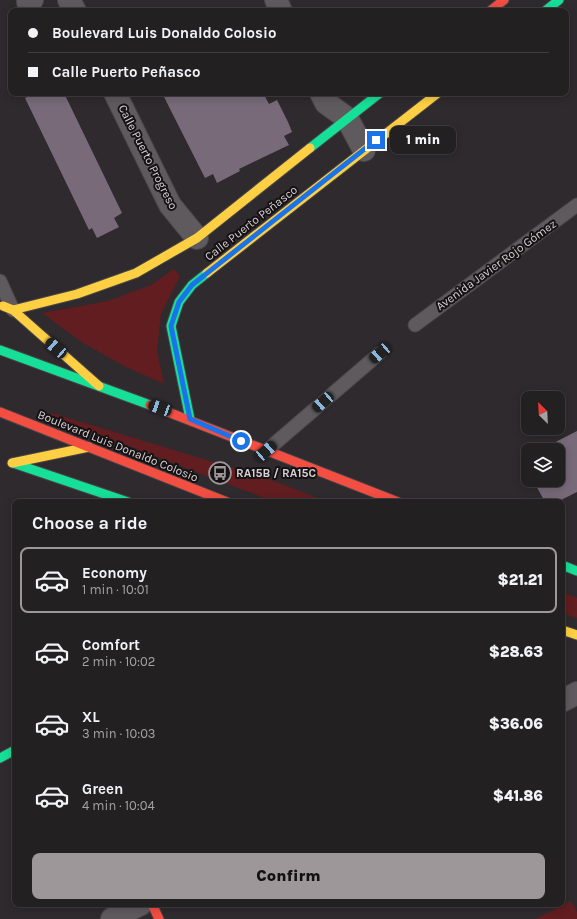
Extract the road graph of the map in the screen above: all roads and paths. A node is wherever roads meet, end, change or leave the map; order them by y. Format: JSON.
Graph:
{"nodes":[{"id":1,"x":560,"y":0,"type":"edge"},
{"id":2,"x":549,"y":8,"type":"edge"},
{"id":3,"x":116,"y":96,"type":"edge"},
{"id":4,"x":322,"y":96,"type":"edge"},
{"id":5,"x":376,"y":96,"type":"edge"},
{"id":6,"x":434,"y":96,"type":"edge"},
{"id":7,"x":347,"y":118,"type":"junction"},
{"id":8,"x":364,"y":150,"type":"junction"},
{"id":9,"x":577,"y":205,"type":"edge"},
{"id":10,"x":197,"y":238,"type":"junction"},
{"id":11,"x":0,"y":281,"type":"edge"},
{"id":12,"x":0,"y":305,"type":"edge"},
{"id":13,"x":13,"y":310,"type":"junction"},
{"id":14,"x":415,"y":325,"type":"dead end"},
{"id":15,"x":0,"y":350,"type":"edge"},
{"id":16,"x":380,"y":353,"type":"dead end"},
{"id":17,"x":100,"y":386,"type":"junction"},
{"id":18,"x":0,"y":412,"type":"edge"},
{"id":19,"x":190,"y":419,"type":"junction"},
{"id":20,"x":89,"y":447,"type":"junction"},
{"id":21,"x":266,"y":451,"type":"junction"},
{"id":22,"x":0,"y":459,"type":"edge"},
{"id":23,"x":13,"y":464,"type":"junction"},
{"id":24,"x":119,"y":499,"type":"edge"},
{"id":25,"x":219,"y":499,"type":"edge"},
{"id":26,"x":390,"y":499,"type":"edge"},
{"id":27,"x":565,"y":566,"type":"edge"},
{"id":28,"x":577,"y":571,"type":"edge"},
{"id":29,"x":565,"y":631,"type":"edge"},
{"id":30,"x":577,"y":635,"type":"edge"},
{"id":31,"x":577,"y":694,"type":"edge"},
{"id":32,"x":565,"y":700,"type":"edge"},
{"id":33,"x":12,"y":752,"type":"edge"},
{"id":34,"x":0,"y":758,"type":"edge"},
{"id":35,"x":135,"y":907,"type":"edge"},
{"id":36,"x":153,"y":907,"type":"edge"},
{"id":37,"x":112,"y":919,"type":"edge"},
{"id":38,"x":159,"y":919,"type":"edge"}],
"edges":[{"from":1,"to":2,"type":"street"},
{"from":3,"to":10,"type":"street","name":"Calle Puerto Progreso"},
{"from":4,"to":7,"type":"street"},
{"from":5,"to":7,"type":"street","name":"Calle Puerto Peñasco"},
{"from":6,"to":8,"type":"street","name":"Calle Puerto Peñasco"},
{"from":7,"to":8,"type":"street"},
{"from":7,"to":10,"type":"street","name":"Calle Puerto Peñasco"},
{"from":8,"to":19,"type":"street","name":"Calle Puerto Peñasco"},
{"from":9,"to":14,"type":"lane","name":"Avenida Javier Rojo Gómez"},
{"from":10,"to":13,"type":"street","name":"Calle Puerto Peñasco"},
{"from":11,"to":13,"type":"lane"},
{"from":12,"to":13,"type":"street"},
{"from":13,"to":17,"type":"street"},
{"from":15,"to":17,"type":"street"},
{"from":16,"to":21,"type":"lane"},
{"from":17,"to":19,"type":"street"},
{"from":18,"to":20,"type":"street","name":"Boulevard Luis Donaldo Colosio"},
{"from":19,"to":21,"type":"street"},
{"from":20,"to":23,"type":"street"},
{"from":20,"to":25,"type":"street","name":"Boulevard Luis Donaldo Colosio"},
{"from":21,"to":26,"type":"street"},
{"from":22,"to":23,"type":"street"},
{"from":23,"to":24,"type":"street"},
{"from":27,"to":28,"type":"street"},
{"from":29,"to":30,"type":"street"},
{"from":31,"to":32,"type":"street"},
{"from":33,"to":34,"type":"street"},
{"from":35,"to":37,"type":"street"},
{"from":36,"to":38,"type":"street"}]}
